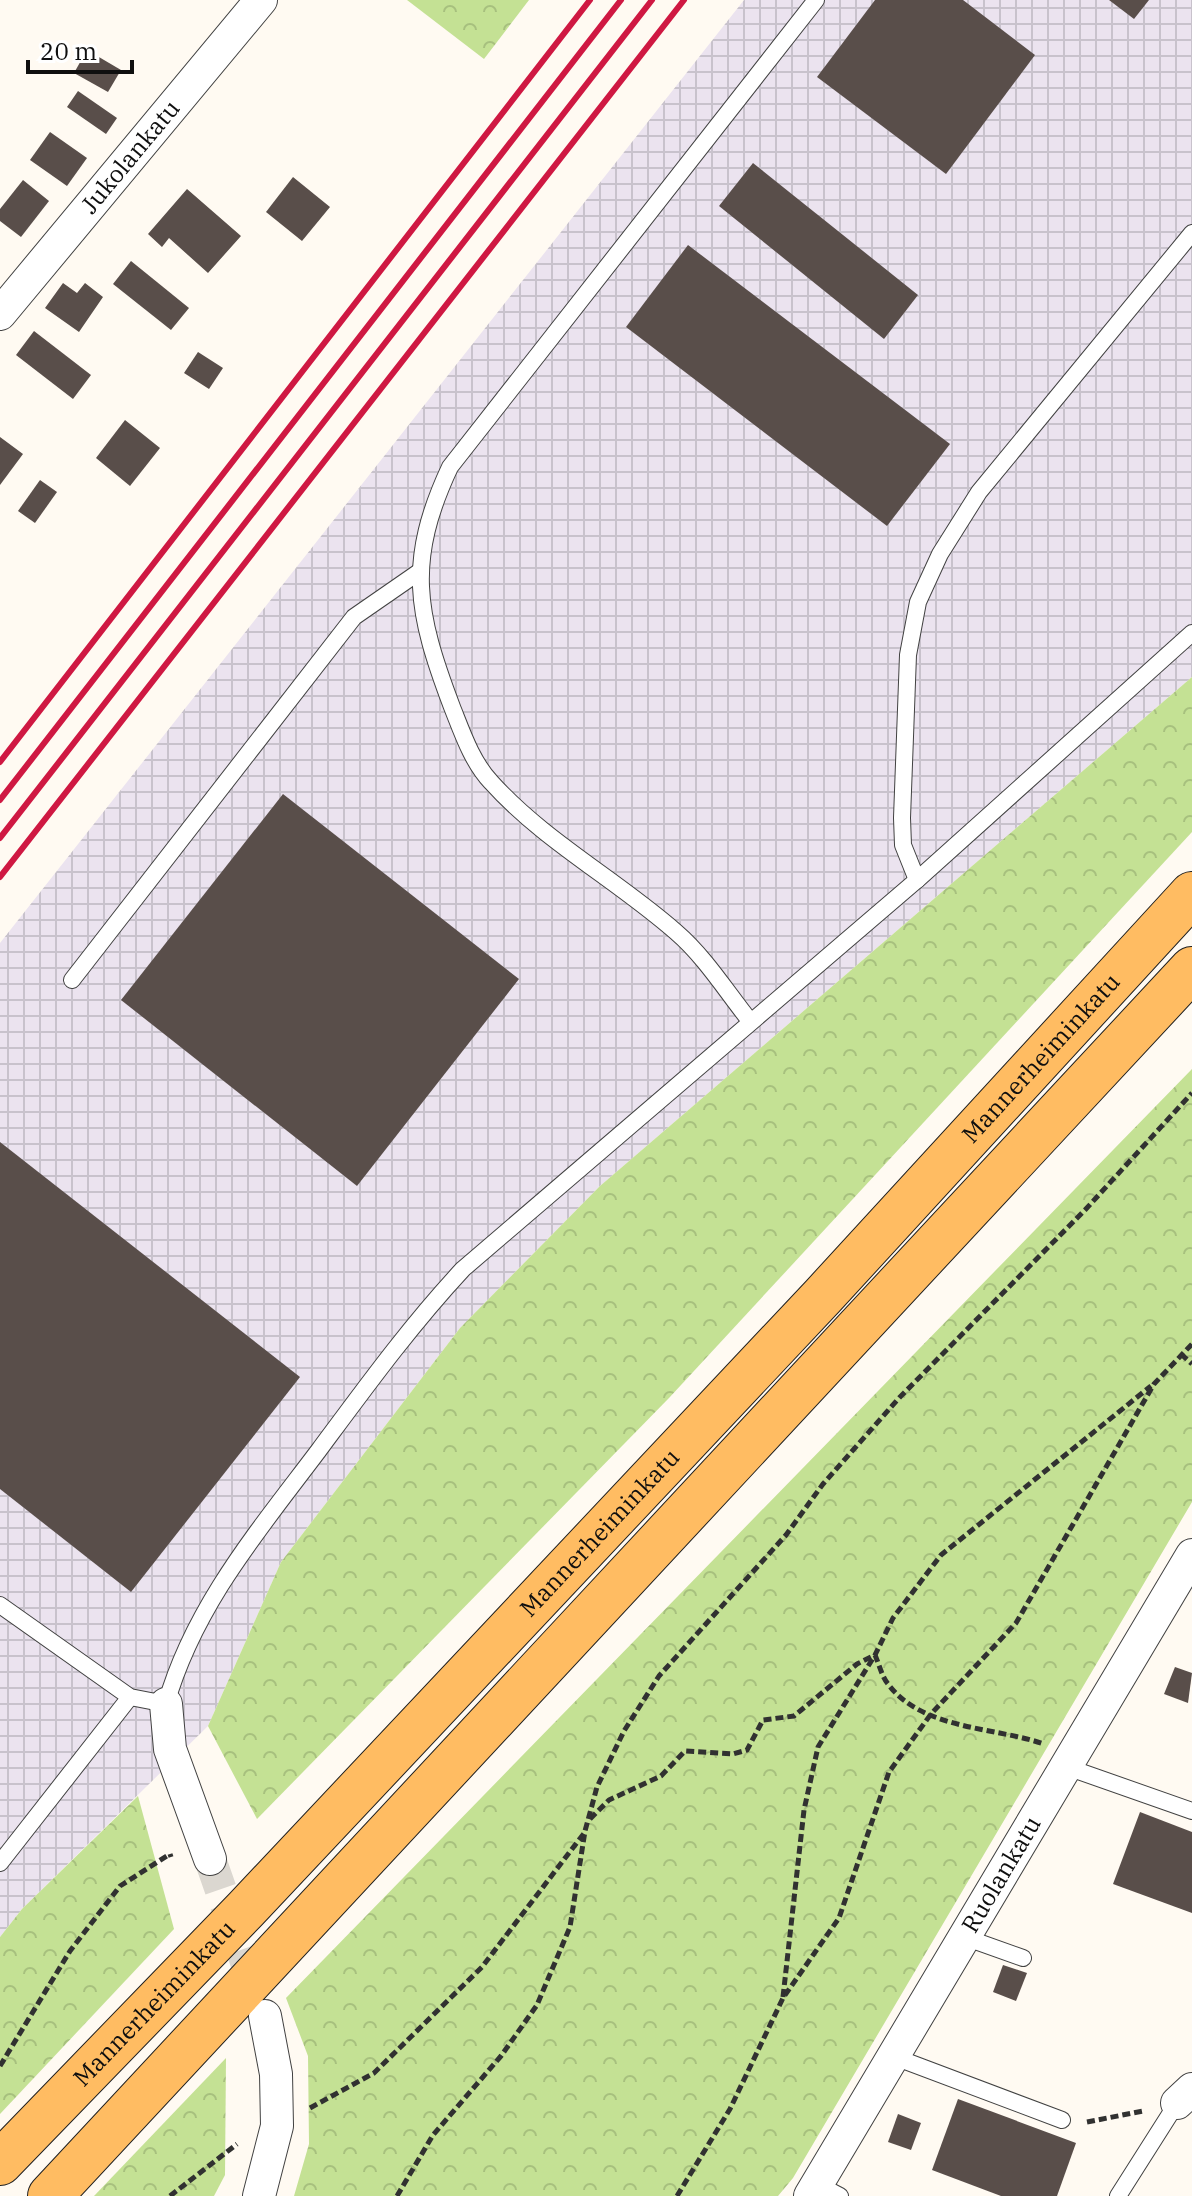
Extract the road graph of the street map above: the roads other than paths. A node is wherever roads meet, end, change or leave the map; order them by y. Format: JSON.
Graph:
{"nodes":[{"id":1,"x":261,"y":0,"type":"edge"},
{"id":2,"x":816,"y":0,"type":"edge"},
{"id":3,"x":1192,"y":233,"type":"edge"},
{"id":4,"x":0,"y":314,"type":"edge"},
{"id":5,"x":419,"y":572,"type":"junction"},
{"id":6,"x":1192,"y":633,"type":"edge"},
{"id":7,"x":917,"y":880,"type":"junction"},
{"id":8,"x":1192,"y":894,"type":"edge"},
{"id":9,"x":1192,"y":969,"type":"edge"},
{"id":10,"x":72,"y":980,"type":"dead end"},
{"id":11,"x":750,"y":1021,"type":"junction"},
{"id":12,"x":1191,"y":1559,"type":"edge"},
{"id":13,"x":0,"y":1605,"type":"edge"},
{"id":14,"x":130,"y":1697,"type":"junction"},
{"id":15,"x":166,"y":1704,"type":"junction"},
{"id":16,"x":1068,"y":1760,"type":"junction"},
{"id":17,"x":1192,"y":1811,"type":"edge"},
{"id":18,"x":210,"y":1859,"type":"tunnel mouth"},
{"id":19,"x":0,"y":1863,"type":"edge"},
{"id":20,"x":964,"y":1937,"type":"junction"},
{"id":21,"x":1023,"y":1958,"type":"dead end"},
{"id":22,"x":265,"y":2016,"type":"tunnel mouth"},
{"id":23,"x":892,"y":2056,"type":"junction"},
{"id":24,"x":1187,"y":2090,"type":"edge"},
{"id":25,"x":1062,"y":2120,"type":"road end"},
{"id":26,"x":0,"y":2163,"type":"edge"},
{"id":27,"x":823,"y":2192,"type":"edge"},
{"id":28,"x":50,"y":2196,"type":"edge"},
{"id":29,"x":259,"y":2196,"type":"edge"},
{"id":30,"x":1118,"y":2196,"type":"edge"}],
"edges":[{"from":1,"to":4,"type":"street","name":"Jukolankatu"},
{"from":2,"to":5,"type":"lane"},
{"from":3,"to":7,"type":"lane"},
{"from":5,"to":10,"type":"lane"},
{"from":5,"to":11,"type":"lane"},
{"from":6,"to":7,"type":"lane"},
{"from":7,"to":11,"type":"lane"},
{"from":8,"to":26,"type":"main road","name":"Mannerheiminkatu"},
{"from":9,"to":28,"type":"main road","name":"Mannerheiminkatu"},
{"from":11,"to":15,"type":"lane"},
{"from":12,"to":16,"type":"street","name":"Ruolankatu"},
{"from":13,"to":14,"type":"lane"},
{"from":14,"to":15,"type":"lane"},
{"from":14,"to":19,"type":"lane"},
{"from":15,"to":18,"type":"street"},
{"from":16,"to":17,"type":"lane"},
{"from":16,"to":20,"type":"street","name":"Ruolankatu"},
{"from":20,"to":21,"type":"lane"},
{"from":20,"to":23,"type":"street","name":"Ruolankatu"},
{"from":22,"to":29,"type":"street"},
{"from":23,"to":25,"type":"lane"},
{"from":23,"to":27,"type":"street","name":"Ruolankatu"},
{"from":24,"to":30,"type":"lane"}]}
